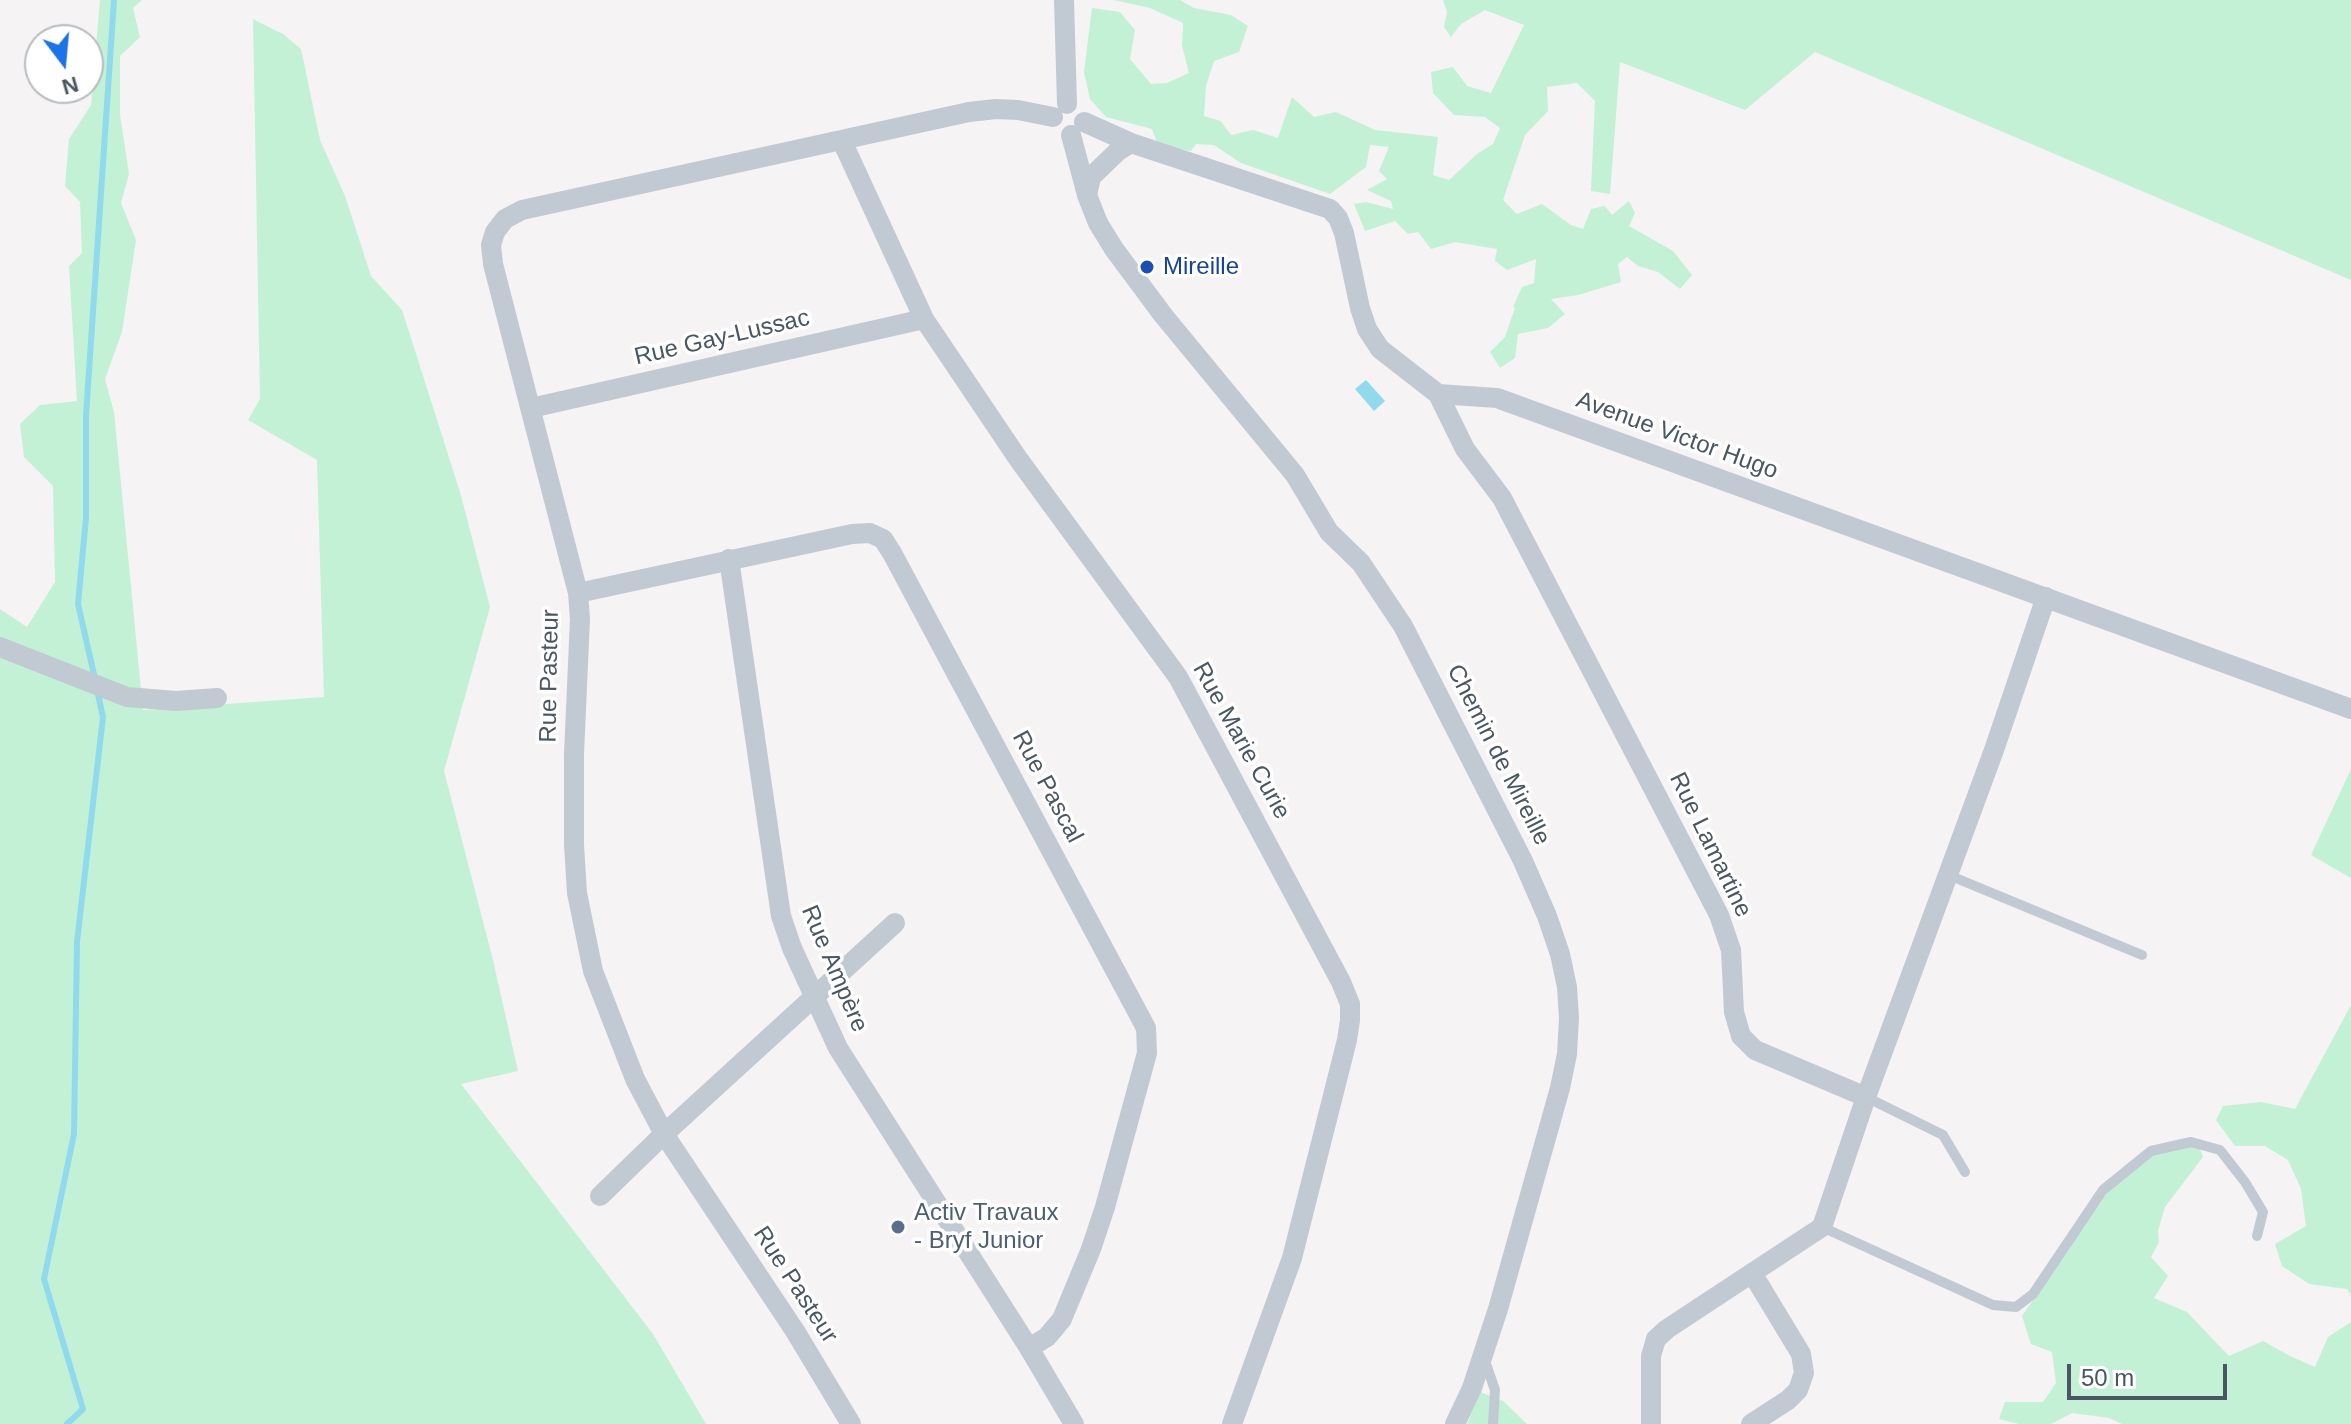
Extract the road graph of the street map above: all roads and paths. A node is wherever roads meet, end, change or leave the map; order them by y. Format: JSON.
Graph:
{"nodes":[{"id":1,"x":1064,"y":0,"type":"edge"},
{"id":2,"x":1060,"y":111,"type":"junction"},
{"id":3,"x":1077,"y":129,"type":"junction"},
{"id":4,"x":842,"y":141,"type":"junction"},
{"id":5,"x":1131,"y":143,"type":"junction"},
{"id":6,"x":1087,"y":195,"type":"junction"},
{"id":7,"x":924,"y":319,"type":"junction"},
{"id":8,"x":1438,"y":394,"type":"junction"},
{"id":9,"x":531,"y":408,"type":"junction"},
{"id":10,"x":729,"y":559,"type":"junction"},
{"id":11,"x":578,"y":593,"type":"junction"},
{"id":12,"x":2046,"y":597,"type":"junction"},
{"id":13,"x":0,"y":647,"type":"edge"},
{"id":14,"x":217,"y":698,"type":"dead end"},
{"id":15,"x":2351,"y":709,"type":"edge"},
{"id":16,"x":1946,"y":874,"type":"junction"},
{"id":17,"x":895,"y":923,"type":"dead end"},
{"id":18,"x":2142,"y":955,"type":"dead end"},
{"id":19,"x":814,"y":998,"type":"junction"},
{"id":20,"x":1866,"y":1097,"type":"junction"},
{"id":21,"x":664,"y":1134,"type":"junction"},
{"id":22,"x":1965,"y":1172,"type":"dead end"},
{"id":23,"x":600,"y":1196,"type":"dead end"},
{"id":24,"x":1822,"y":1227,"type":"junction"},
{"id":25,"x":2257,"y":1236,"type":"dead end"},
{"id":26,"x":1752,"y":1273,"type":"junction"},
{"id":27,"x":1029,"y":1348,"type":"junction"},
{"id":28,"x":1483,"y":1356,"type":"junction"},
{"id":29,"x":851,"y":1424,"type":"edge"},
{"id":30,"x":1074,"y":1424,"type":"edge"},
{"id":31,"x":1232,"y":1424,"type":"edge"},
{"id":32,"x":1455,"y":1424,"type":"edge"},
{"id":33,"x":1493,"y":1424,"type":"edge"},
{"id":34,"x":1651,"y":1424,"type":"edge"},
{"id":35,"x":1751,"y":1424,"type":"edge"}],
"edges":[{"from":1,"to":2,"type":"street"},
{"from":2,"to":3,"type":"street"},
{"from":2,"to":4,"type":"street"},
{"from":3,"to":5,"type":"street"},
{"from":3,"to":6,"type":"street","name":"Chemin de Mireille"},
{"from":4,"to":7,"type":"street","name":"Rue Marie Curie"},
{"from":4,"to":9,"type":"street","name":"Rue Pasteur"},
{"from":5,"to":6,"type":"street"},
{"from":5,"to":8,"type":"street"},
{"from":6,"to":28,"type":"street","name":"Chemin de Mireille"},
{"from":7,"to":9,"type":"street","name":"Rue Gay-Lussac"},
{"from":7,"to":31,"type":"street","name":"Rue Marie Curie"},
{"from":8,"to":12,"type":"street","name":"Avenue Victor Hugo"},
{"from":8,"to":20,"type":"street","name":"Rue Lamartine"},
{"from":9,"to":11,"type":"street","name":"Rue Pasteur"},
{"from":10,"to":11,"type":"street","name":"Rue Pascal"},
{"from":10,"to":19,"type":"street","name":"Rue Ampère"},
{"from":10,"to":27,"type":"street","name":"Rue Pascal"},
{"from":11,"to":21,"type":"street","name":"Rue Pasteur"},
{"from":12,"to":15,"type":"street","name":"Avenue Victor Hugo"},
{"from":12,"to":16,"type":"street"},
{"from":13,"to":14,"type":"street"},
{"from":16,"to":18,"type":"lane"},
{"from":16,"to":20,"type":"street"},
{"from":17,"to":19,"type":"street"},
{"from":19,"to":21,"type":"street"},
{"from":19,"to":27,"type":"street","name":"Rue Ampère"},
{"from":20,"to":22,"type":"lane"},
{"from":20,"to":24,"type":"street"},
{"from":21,"to":23,"type":"street"},
{"from":21,"to":29,"type":"street","name":"Rue Pasteur"},
{"from":24,"to":25,"type":"lane"},
{"from":24,"to":26,"type":"street"},
{"from":26,"to":34,"type":"street"},
{"from":26,"to":35,"type":"street"},
{"from":27,"to":30,"type":"street"},
{"from":28,"to":32,"type":"street","name":"Chemin de Mireille"},
{"from":28,"to":33,"type":"lane"}]}
